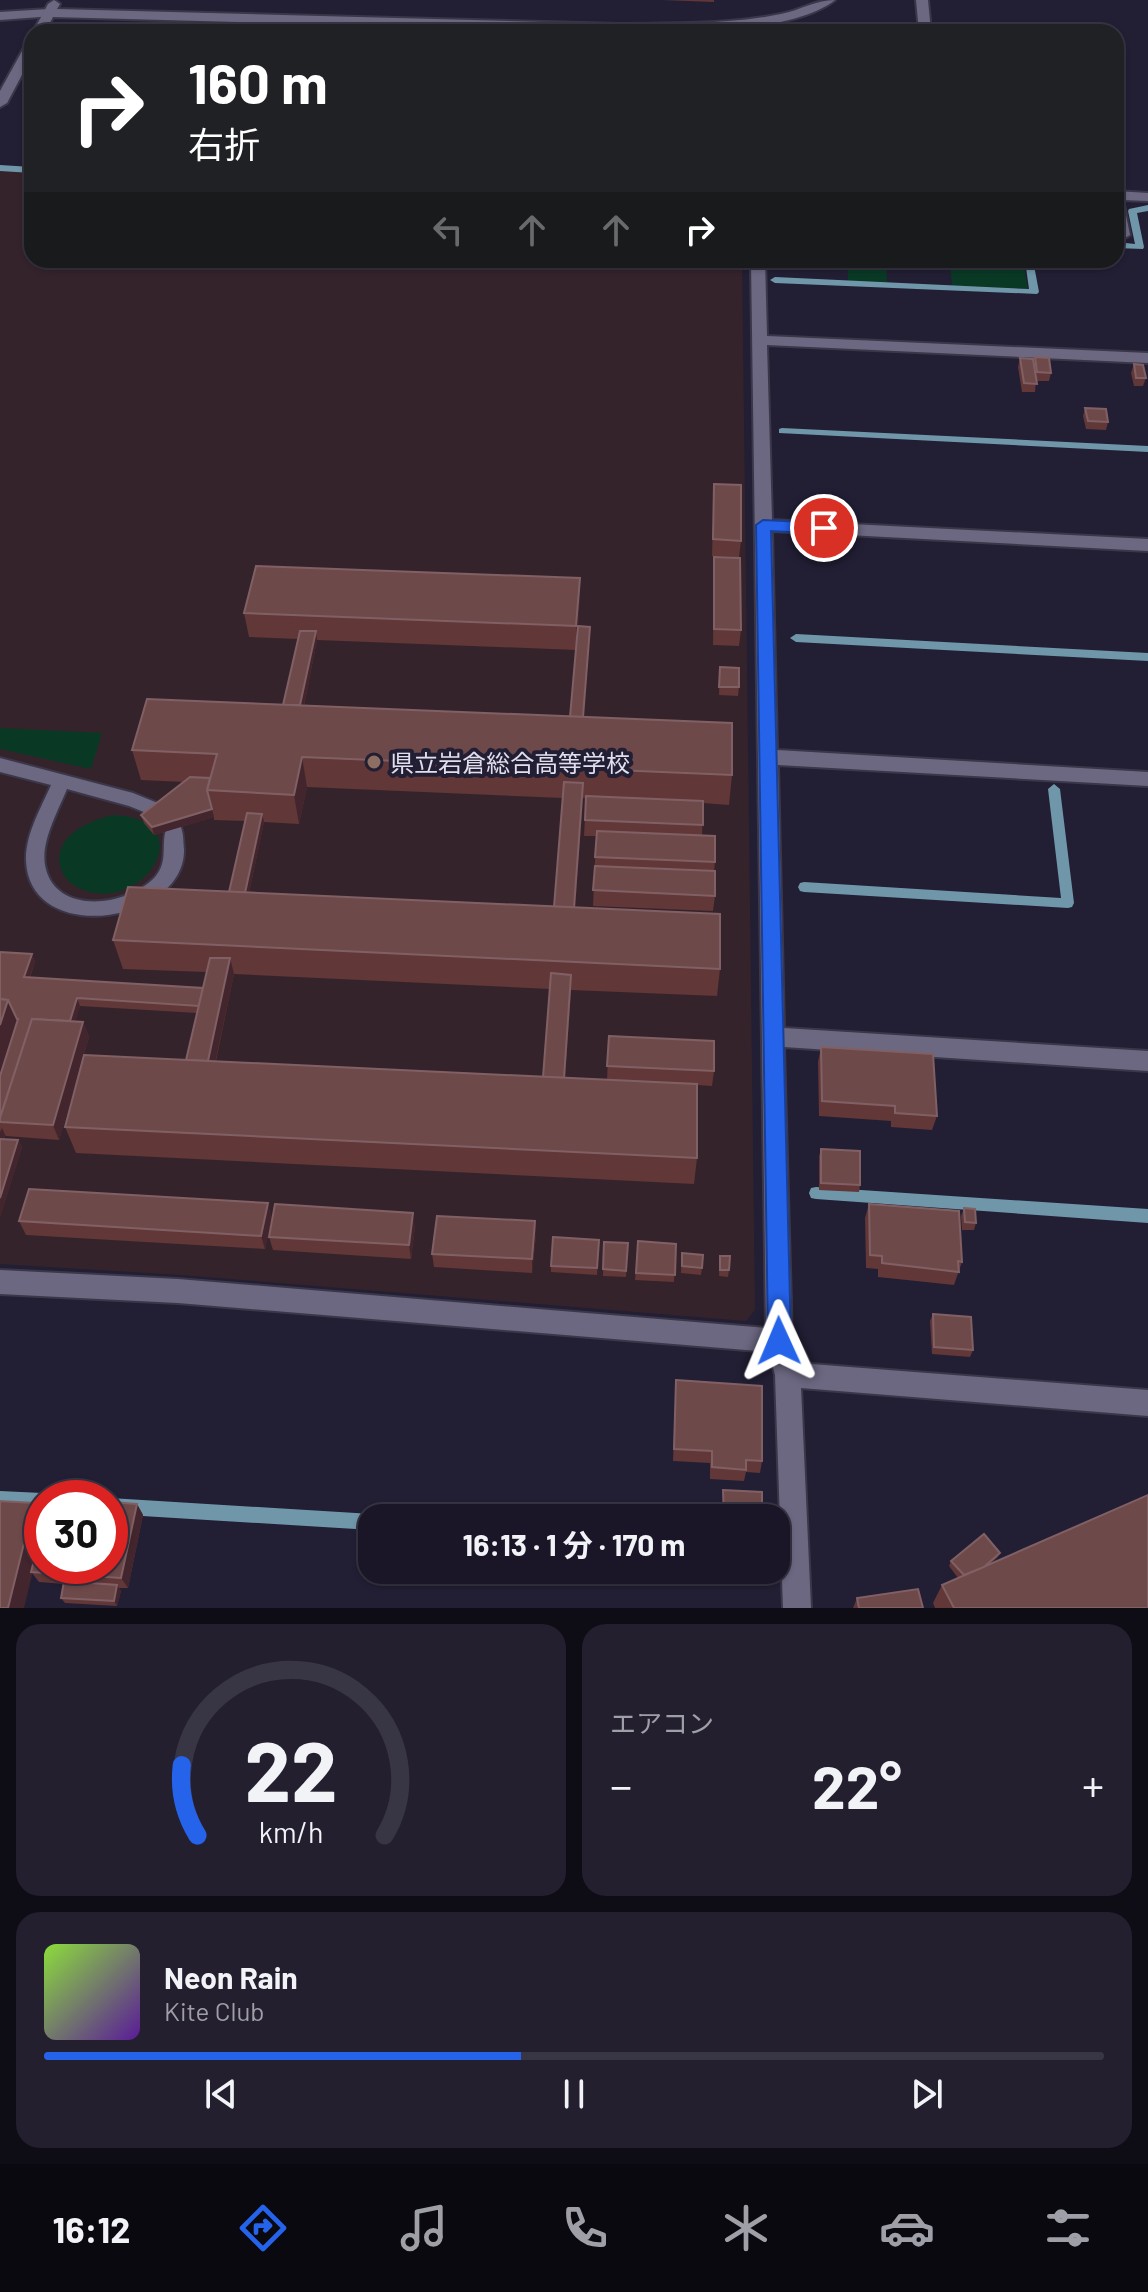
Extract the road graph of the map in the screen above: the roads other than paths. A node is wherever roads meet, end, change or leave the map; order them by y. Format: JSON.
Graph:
{"nodes":[{"id":1,"x":56,"y":0,"type":"edge"},
{"id":2,"x":829,"y":0,"type":"edge"},
{"id":3,"x":922,"y":0,"type":"edge"},
{"id":4,"x":49,"y":13,"type":"junction"},
{"id":5,"x":0,"y":16,"type":"edge"},
{"id":6,"x":43,"y":24,"type":"edge"},
{"id":7,"x":367,"y":24,"type":"edge"},
{"id":8,"x":728,"y":24,"type":"edge"},
{"id":9,"x":924,"y":24,"type":"edge"},
{"id":10,"x":24,"y":59,"type":"edge"},
{"id":11,"x":0,"y":103,"type":"edge"},
{"id":12,"x":1124,"y":197,"type":"edge"},
{"id":13,"x":1148,"y":197,"type":"edge"},
{"id":14,"x":758,"y":268,"type":"edge"},
{"id":15,"x":760,"y":340,"type":"junction"},
{"id":16,"x":1148,"y":358,"type":"edge"},
{"id":17,"x":763,"y":525,"type":"junction"},
{"id":18,"x":1148,"y":545,"type":"edge"},
{"id":19,"x":768,"y":757,"type":"junction"},
{"id":20,"x":0,"y":765,"type":"edge"},
{"id":21,"x":1148,"y":779,"type":"edge"},
{"id":22,"x":61,"y":781,"type":"junction"},
{"id":23,"x":159,"y":811,"type":"edge"},
{"id":24,"x":174,"y":830,"type":"edge"},
{"id":25,"x":774,"y":1037,"type":"junction"},
{"id":26,"x":1148,"y":1061,"type":"edge"},
{"id":27,"x":0,"y":1282,"type":"edge"},
{"id":28,"x":779,"y":1341,"type":"junction"},
{"id":29,"x":788,"y":1375,"type":"junction"},
{"id":30,"x":1148,"y":1403,"type":"edge"},
{"id":31,"x":797,"y":1608,"type":"edge"}],
"edges":[{"from":1,"to":4,"type":"street"},
{"from":2,"to":8,"type":"street"},
{"from":3,"to":9,"type":"street"},
{"from":4,"to":5,"type":"street"},
{"from":4,"to":6,"type":"street"},
{"from":4,"to":7,"type":"street"},
{"from":10,"to":11,"type":"street"},
{"from":12,"to":13,"type":"street"},
{"from":14,"to":15,"type":"street"},
{"from":15,"to":16,"type":"street"},
{"from":15,"to":17,"type":"street"},
{"from":17,"to":18,"type":"street"},
{"from":17,"to":19,"type":"street"},
{"from":19,"to":21,"type":"street"},
{"from":19,"to":25,"type":"street"},
{"from":20,"to":22,"type":"lane"},
{"from":22,"to":23,"type":"lane"},
{"from":22,"to":24,"type":"lane"},
{"from":25,"to":26,"type":"street"},
{"from":25,"to":28,"type":"street"},
{"from":27,"to":28,"type":"street"},
{"from":28,"to":29,"type":"street"},
{"from":29,"to":30,"type":"street"},
{"from":29,"to":31,"type":"street"}]}
